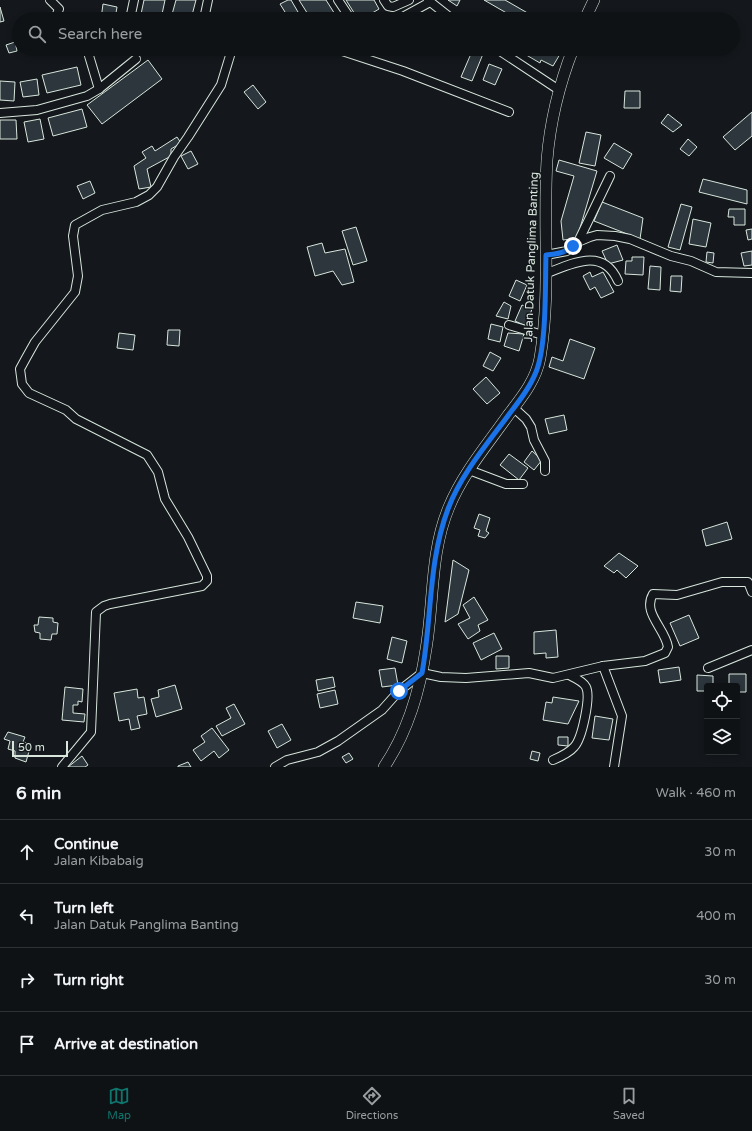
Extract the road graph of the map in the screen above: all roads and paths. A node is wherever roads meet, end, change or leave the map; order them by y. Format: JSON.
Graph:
{"nodes":[{"id":1,"x":50,"y":0,"type":"edge"},
{"id":2,"x":134,"y":0,"type":"edge"},
{"id":3,"x":208,"y":0,"type":"edge"},
{"id":4,"x":338,"y":0,"type":"edge"},
{"id":5,"x":384,"y":0,"type":"edge"},
{"id":6,"x":409,"y":0,"type":"edge"},
{"id":7,"x":594,"y":0,"type":"edge"},
{"id":8,"x":429,"y":1,"type":"edge"},
{"id":9,"x":58,"y":12,"type":"edge"},
{"id":10,"x":131,"y":12,"type":"edge"},
{"id":11,"x":205,"y":12,"type":"edge"},
{"id":12,"x":346,"y":12,"type":"edge"},
{"id":13,"x":411,"y":12,"type":"edge"},
{"id":14,"x":443,"y":12,"type":"edge"},
{"id":15,"x":588,"y":12,"type":"edge"},
{"id":16,"x":89,"y":56,"type":"edge"},
{"id":17,"x":230,"y":56,"type":"edge"},
{"id":18,"x":360,"y":56,"type":"edge"},
{"id":19,"x":508,"y":56,"type":"edge"},
{"id":20,"x":570,"y":56,"type":"edge"},
{"id":21,"x":136,"y":59,"type":"dead end"},
{"id":22,"x":99,"y":89,"type":"junction"},
{"id":23,"x":559,"y":90,"type":"junction"},
{"id":24,"x":509,"y":112,"type":"dead end"},
{"id":25,"x":0,"y":113,"type":"edge"},
{"id":26,"x":610,"y":176,"type":"dead end"},
{"id":27,"x":578,"y":242,"type":"junction"},
{"id":28,"x":546,"y":255,"type":"junction"},
{"id":29,"x":752,"y":273,"type":"edge"},
{"id":30,"x":545,"y":274,"type":"junction"},
{"id":31,"x":618,"y":281,"type":"dead end"},
{"id":32,"x":509,"y":325,"type":"dead end"},
{"id":33,"x":542,"y":336,"type":"junction"},
{"id":34,"x":514,"y":408,"type":"junction"},
{"id":35,"x":469,"y":470,"type":"junction"},
{"id":36,"x":545,"y":471,"type":"dead end"},
{"id":37,"x":523,"y":484,"type":"dead end"},
{"id":38,"x":752,"y":592,"type":"edge"},
{"id":39,"x":752,"y":650,"type":"edge"},
{"id":40,"x":603,"y":666,"type":"junction"},
{"id":41,"x":708,"y":668,"type":"dead end"},
{"id":42,"x":422,"y":673,"type":"junction"},
{"id":43,"x":569,"y":675,"type":"junction"},
{"id":44,"x":553,"y":760,"type":"dead end"},
{"id":45,"x":62,"y":767,"type":"edge"},
{"id":46,"x":275,"y":767,"type":"edge"},
{"id":47,"x":384,"y":767,"type":"edge"},
{"id":48,"x":614,"y":767,"type":"edge"}],
"edges":[{"from":1,"to":9,"type":"street"},
{"from":2,"to":10,"type":"street"},
{"from":3,"to":11,"type":"street"},
{"from":4,"to":12,"type":"street"},
{"from":5,"to":6,"type":"street"},
{"from":7,"to":15,"type":"main road"},
{"from":8,"to":13,"type":"street"},
{"from":8,"to":14,"type":"street"},
{"from":16,"to":22,"type":"street"},
{"from":17,"to":45,"type":"street"},
{"from":18,"to":24,"type":"street"},
{"from":19,"to":23,"type":"street"},
{"from":20,"to":23,"type":"main road","name":"Jalan Datuk Panglima Banting"},
{"from":21,"to":22,"type":"street"},
{"from":22,"to":25,"type":"street"},
{"from":23,"to":28,"type":"main road","name":"Jalan Datuk Panglima Banting"},
{"from":26,"to":27,"type":"street"},
{"from":27,"to":28,"type":"street"},
{"from":27,"to":29,"type":"street"},
{"from":28,"to":30,"type":"main road","name":"Jalan Datuk Panglima Banting"},
{"from":30,"to":31,"type":"street"},
{"from":30,"to":33,"type":"main road","name":"Jalan Datuk Panglima Banting"},
{"from":32,"to":33,"type":"street"},
{"from":33,"to":34,"type":"main road","name":"Jalan Datuk Panglima Banting"},
{"from":34,"to":35,"type":"main road","name":"Jalan Datuk Panglima Banting"},
{"from":34,"to":36,"type":"street"},
{"from":35,"to":37,"type":"street"},
{"from":35,"to":42,"type":"main road","name":"Jalan Datuk Panglima Banting"},
{"from":38,"to":40,"type":"street"},
{"from":39,"to":41,"type":"street"},
{"from":40,"to":43,"type":"street"},
{"from":40,"to":48,"type":"street"},
{"from":42,"to":43,"type":"street"},
{"from":42,"to":46,"type":"street"},
{"from":42,"to":47,"type":"main road","name":"Jalan Datuk Panglima Banting"},
{"from":43,"to":44,"type":"street"}]}
